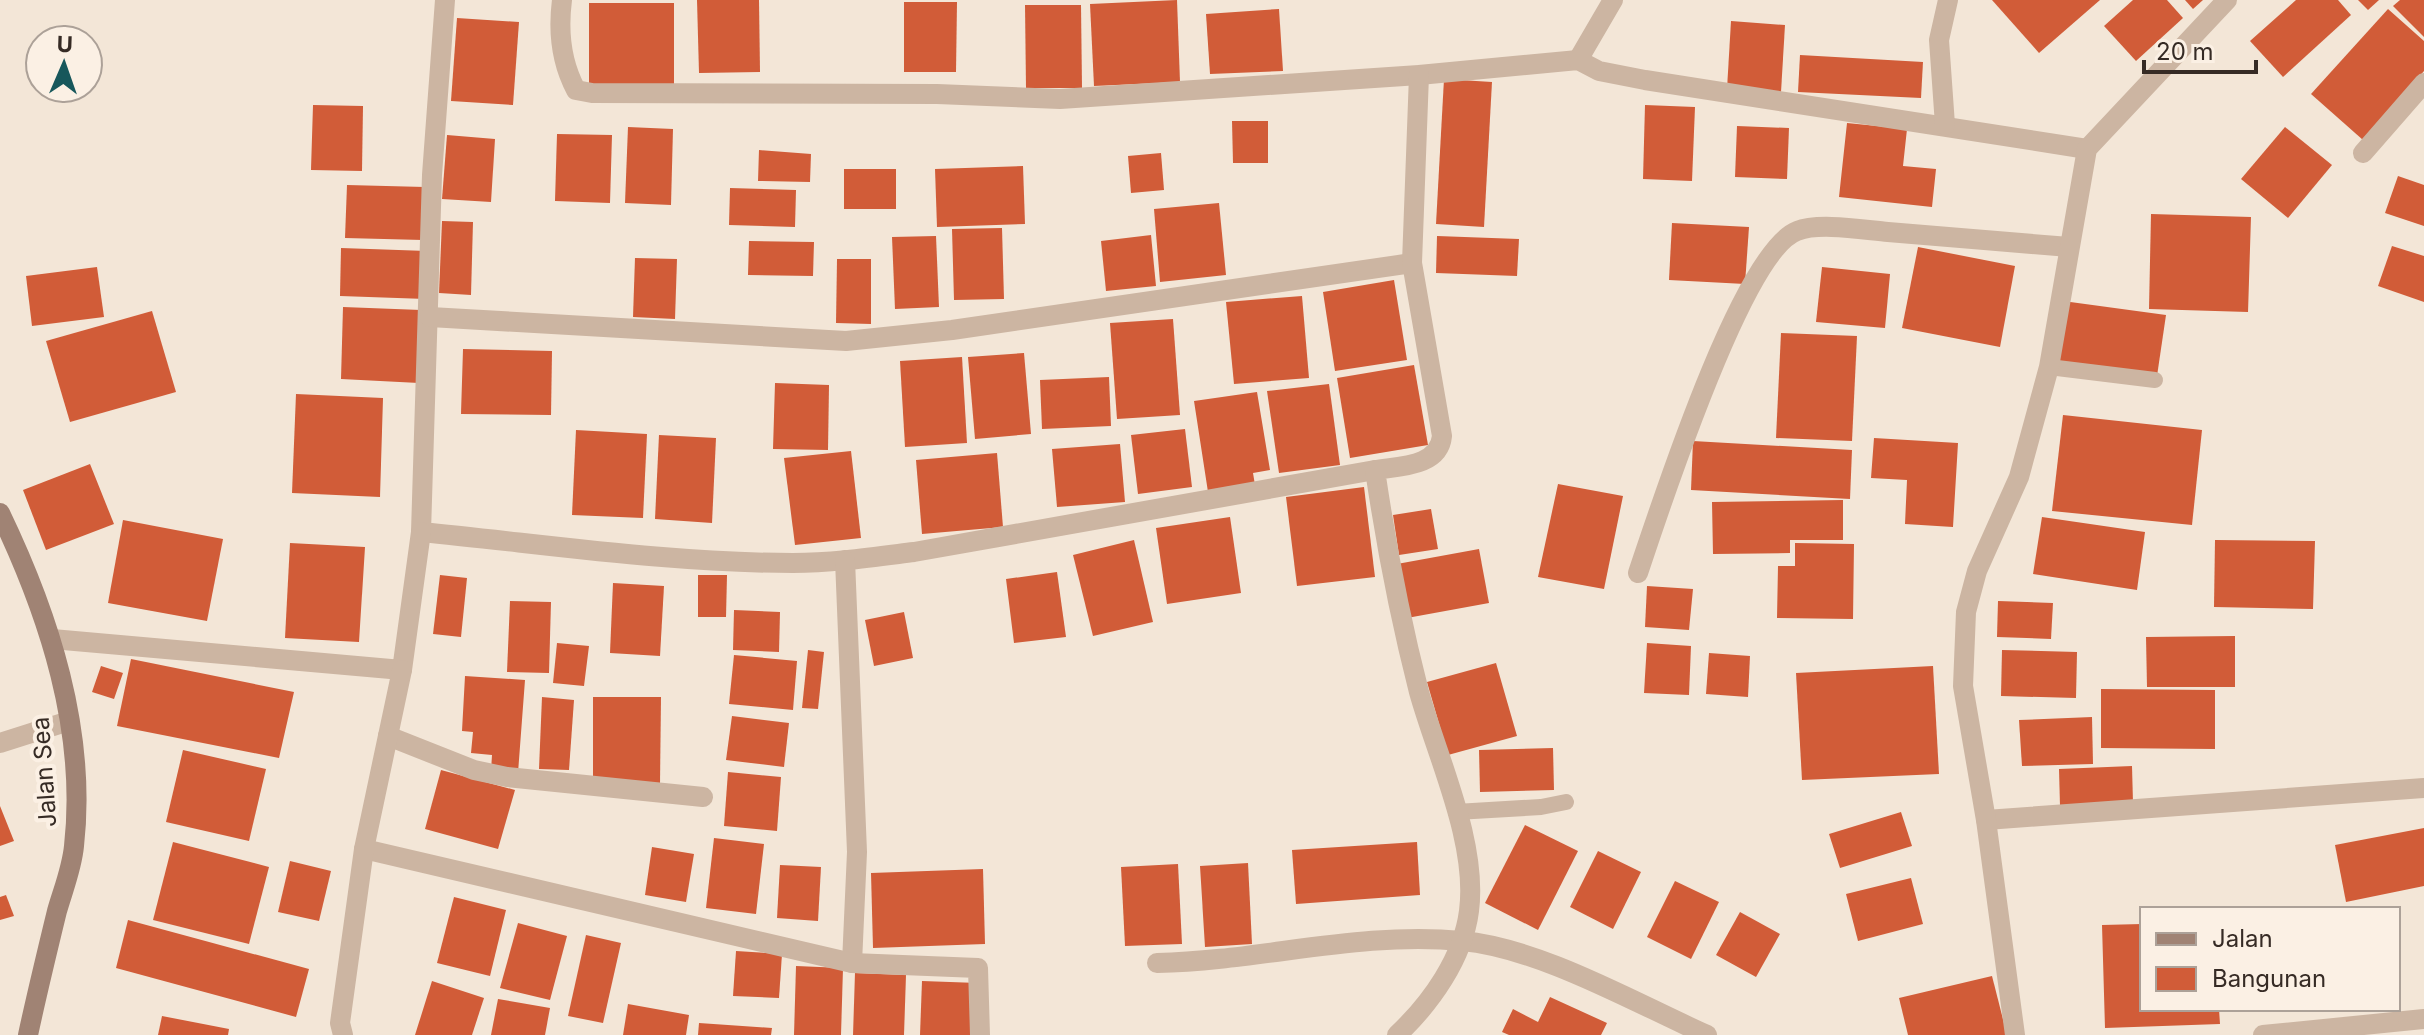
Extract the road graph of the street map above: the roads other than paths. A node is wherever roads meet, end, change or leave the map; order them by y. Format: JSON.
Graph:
{"nodes":[{"id":1,"x":445,"y":0,"type":"edge"},
{"id":2,"x":562,"y":0,"type":"edge"},
{"id":3,"x":1613,"y":0,"type":"edge"},
{"id":4,"x":1948,"y":0,"type":"edge"},
{"id":5,"x":2227,"y":0,"type":"edge"},
{"id":6,"x":1578,"y":60,"type":"junction"},
{"id":7,"x":1419,"y":75,"type":"junction"},
{"id":8,"x":2424,"y":83,"type":"edge"},
{"id":9,"x":1945,"y":125,"type":"junction"},
{"id":10,"x":2087,"y":149,"type":"junction"},
{"id":11,"x":2363,"y":153,"type":"dead end"},
{"id":12,"x":2069,"y":247,"type":"junction"},
{"id":13,"x":1412,"y":263,"type":"junction"},
{"id":14,"x":430,"y":317,"type":"junction"},
{"id":15,"x":2049,"y":367,"type":"junction"},
{"id":16,"x":2155,"y":380,"type":"dead end"},
{"id":17,"x":1375,"y":470,"type":"junction"},
{"id":18,"x":0,"y":513,"type":"edge"},
{"id":19,"x":421,"y":532,"type":"junction"},
{"id":20,"x":845,"y":560,"type":"junction"},
{"id":21,"x":1638,"y":573,"type":"dead end"},
{"id":22,"x":52,"y":639,"type":"junction"},
{"id":23,"x":402,"y":670,"type":"junction"},
{"id":24,"x":69,"y":721,"type":"junction"},
{"id":25,"x":388,"y":736,"type":"junction"},
{"id":26,"x":0,"y":743,"type":"edge"},
{"id":27,"x":2424,"y":788,"type":"edge"},
{"id":28,"x":703,"y":797,"type":"dead end"},
{"id":29,"x":1566,"y":802,"type":"dead end"},
{"id":30,"x":1456,"y":812,"type":"junction"},
{"id":31,"x":1986,"y":820,"type":"junction"},
{"id":32,"x":364,"y":849,"type":"junction"},
{"id":33,"x":1464,"y":941,"type":"junction"},
{"id":34,"x":852,"y":963,"type":"junction"},
{"id":35,"x":1157,"y":963,"type":"dead end"},
{"id":36,"x":2424,"y":1019,"type":"edge"},
{"id":37,"x":28,"y":1035,"type":"edge"},
{"id":38,"x":343,"y":1035,"type":"edge"},
{"id":39,"x":980,"y":1035,"type":"edge"},
{"id":40,"x":1397,"y":1035,"type":"edge"},
{"id":41,"x":1707,"y":1035,"type":"edge"},
{"id":42,"x":2015,"y":1035,"type":"edge"},
{"id":43,"x":2263,"y":1035,"type":"edge"}],
"edges":[{"from":1,"to":14,"type":"street"},
{"from":2,"to":7,"type":"street"},
{"from":3,"to":6,"type":"street"},
{"from":4,"to":9,"type":"street"},
{"from":5,"to":10,"type":"street"},
{"from":6,"to":7,"type":"street"},
{"from":6,"to":9,"type":"street"},
{"from":7,"to":13,"type":"street"},
{"from":8,"to":11,"type":"street"},
{"from":9,"to":10,"type":"street"},
{"from":10,"to":12,"type":"street"},
{"from":12,"to":15,"type":"street"},
{"from":12,"to":21,"type":"street"},
{"from":13,"to":14,"type":"street"},
{"from":13,"to":17,"type":"street"},
{"from":14,"to":19,"type":"street"},
{"from":15,"to":16,"type":"lane"},
{"from":15,"to":31,"type":"street"},
{"from":17,"to":20,"type":"street"},
{"from":17,"to":30,"type":"street"},
{"from":18,"to":22,"type":"main road","name":"Jalan Sea"},
{"from":19,"to":20,"type":"street"},
{"from":19,"to":23,"type":"street"},
{"from":20,"to":34,"type":"street"},
{"from":22,"to":23,"type":"street"},
{"from":22,"to":24,"type":"main road","name":"Jalan Sea"},
{"from":23,"to":25,"type":"street"},
{"from":24,"to":26,"type":"street"},
{"from":24,"to":37,"type":"main road","name":"Jalan Sea"},
{"from":25,"to":28,"type":"street"},
{"from":25,"to":32,"type":"street"},
{"from":27,"to":31,"type":"street"},
{"from":29,"to":30,"type":"lane"},
{"from":30,"to":33,"type":"street"},
{"from":31,"to":42,"type":"street"},
{"from":32,"to":34,"type":"street"},
{"from":32,"to":38,"type":"street"},
{"from":33,"to":35,"type":"street"},
{"from":33,"to":40,"type":"street"},
{"from":33,"to":41,"type":"street"},
{"from":34,"to":39,"type":"street"},
{"from":36,"to":43,"type":"street"}]}
